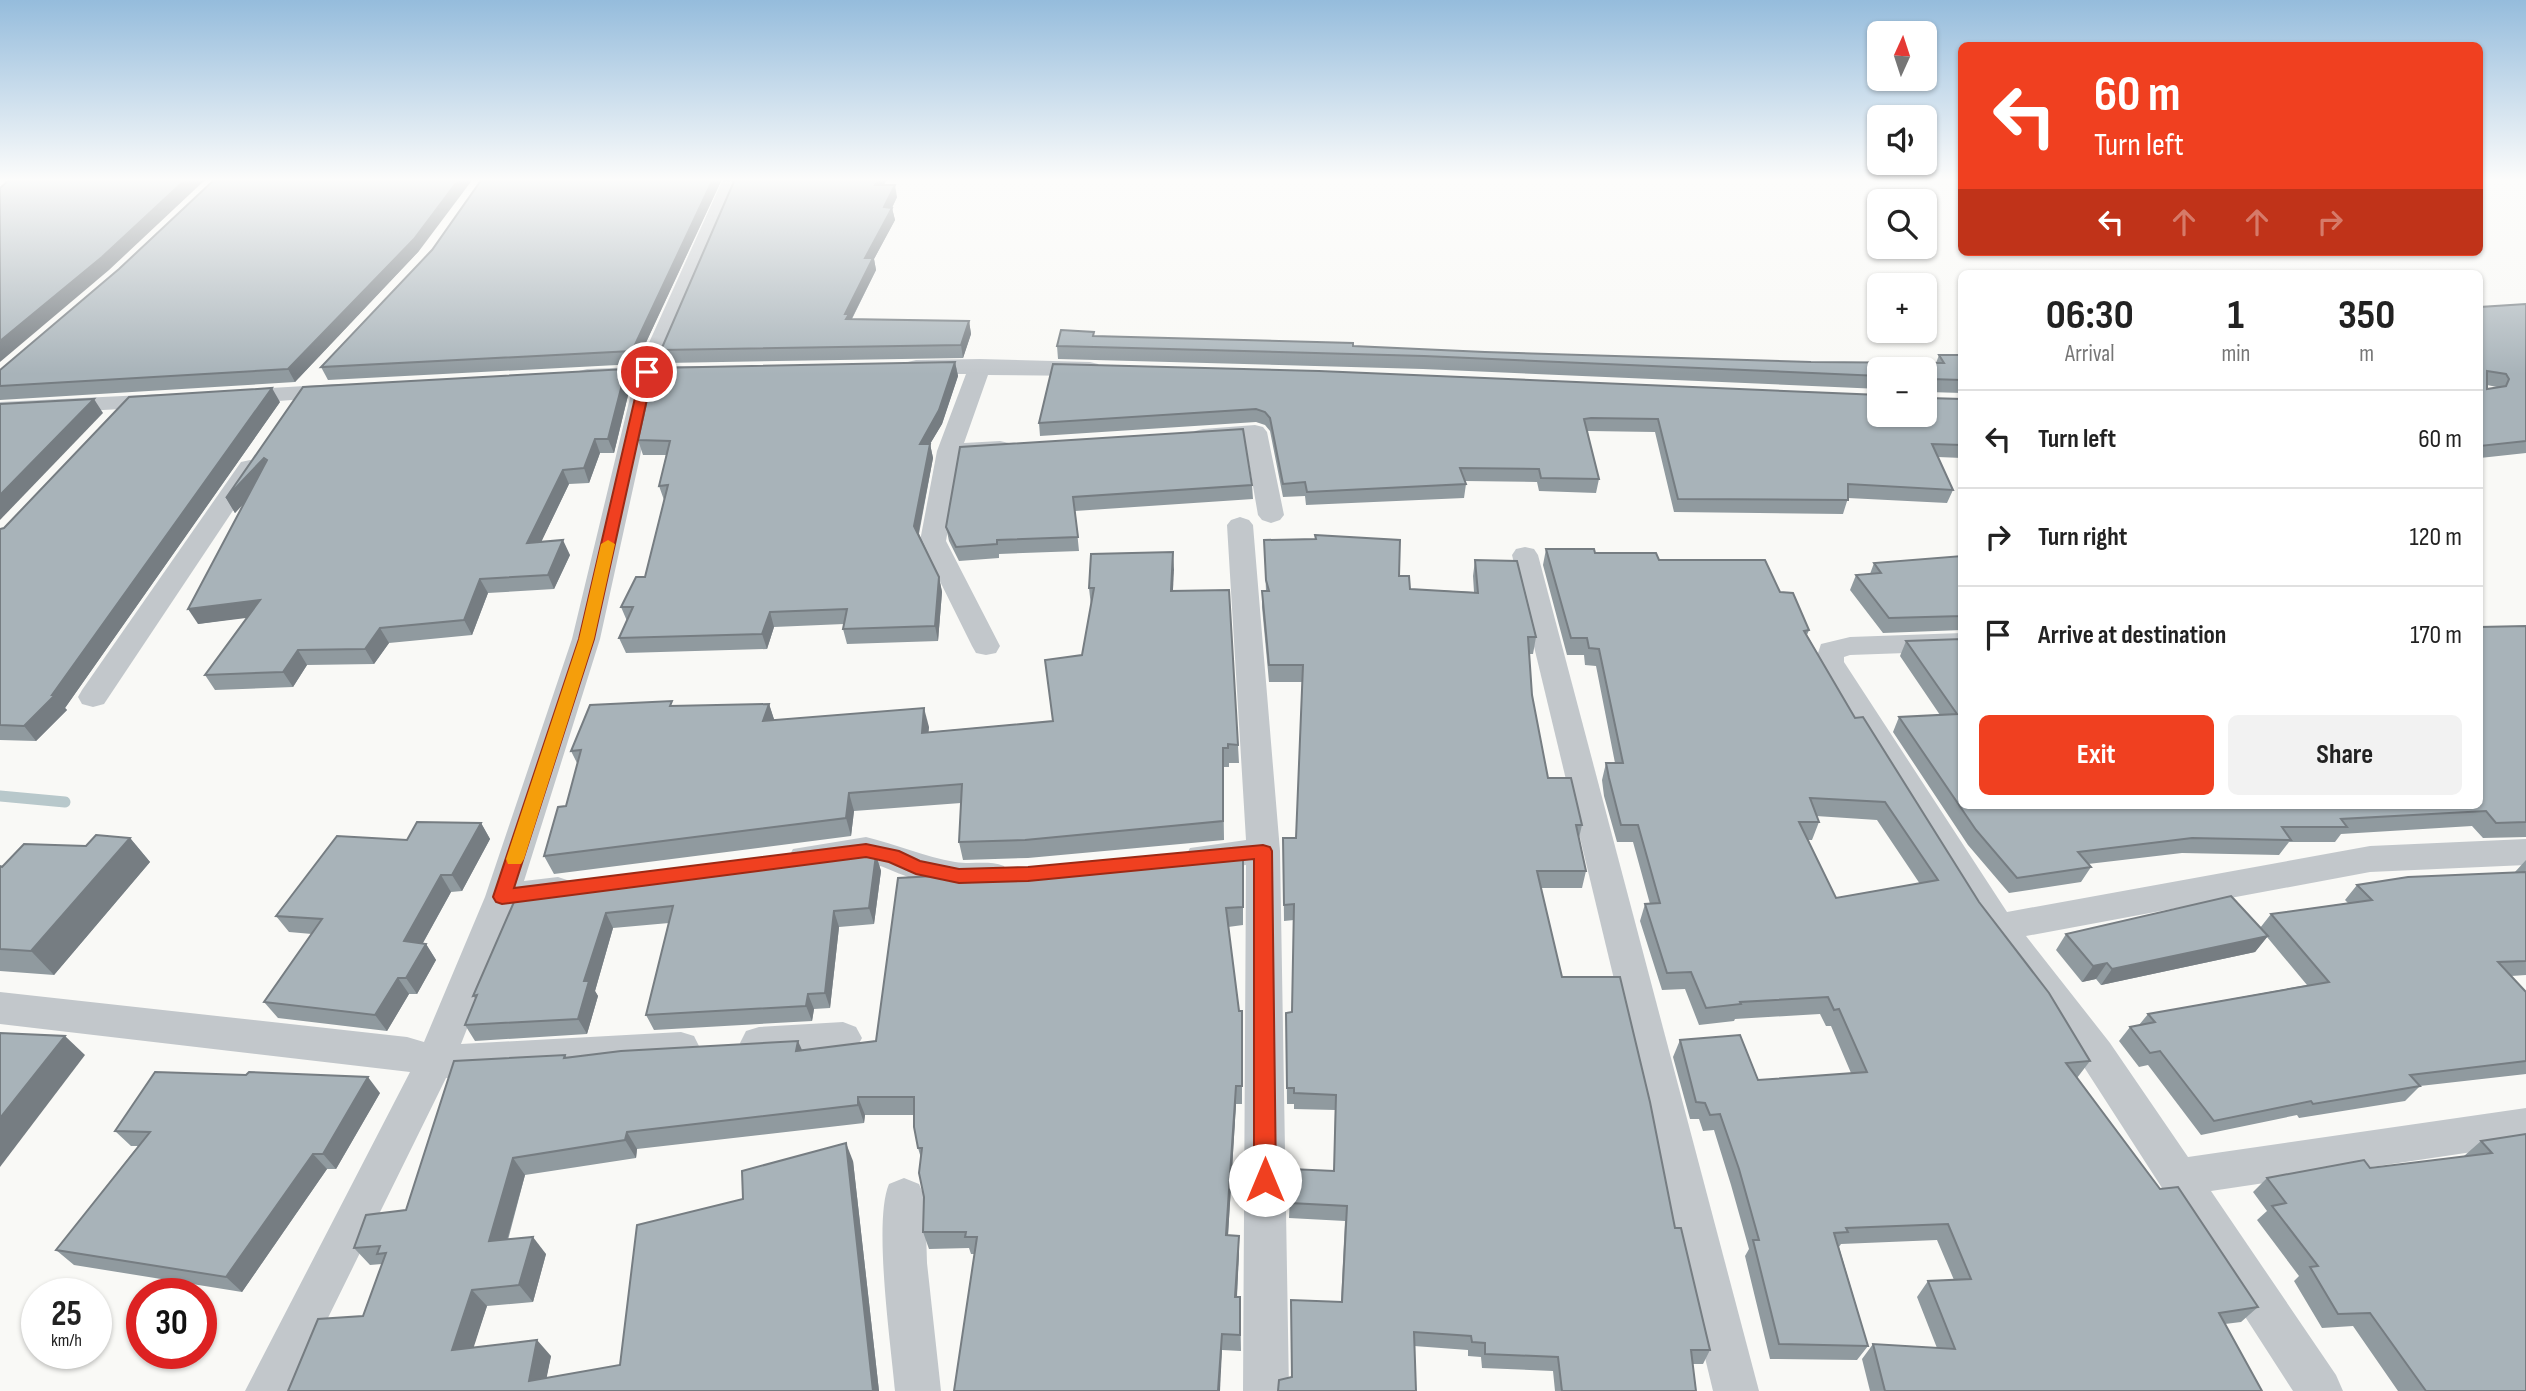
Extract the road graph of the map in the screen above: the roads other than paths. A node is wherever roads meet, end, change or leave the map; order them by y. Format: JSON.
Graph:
{"nodes":[{"id":1,"x":703,"y":244,"type":"edge"},
{"id":2,"x":980,"y":366,"type":"junction"},
{"id":3,"x":897,"y":368,"type":"edge"},
{"id":4,"x":1106,"y":369,"type":"edge"},
{"id":5,"x":716,"y":371,"type":"edge"},
{"id":6,"x":647,"y":372,"type":"junction"},
{"id":7,"x":318,"y":374,"type":"edge"},
{"id":8,"x":564,"y":377,"type":"edge"},
{"id":9,"x":356,"y":390,"type":"edge"},
{"id":10,"x":300,"y":394,"type":"junction"},
{"id":11,"x":207,"y":398,"type":"edge"},
{"id":12,"x":181,"y":400,"type":"edge"},
{"id":13,"x":128,"y":403,"type":"junction"},
{"id":14,"x":0,"y":410,"type":"edge"},
{"id":15,"x":285,"y":416,"type":"edge"},
{"id":16,"x":109,"y":423,"type":"edge"},
{"id":17,"x":1186,"y":437,"type":"edge"},
{"id":18,"x":1019,"y":447,"type":"edge"},
{"id":19,"x":262,"y":450,"type":"edge"},
{"id":20,"x":949,"y":452,"type":"junction"},
{"id":21,"x":1271,"y":515,"type":"dead end"},
{"id":22,"x":1240,"y":525,"type":"dead end"},
{"id":23,"x":1525,"y":555,"type":"dead end"},
{"id":24,"x":1958,"y":642,"type":"edge"},
{"id":25,"x":986,"y":646,"type":"dead end"},
{"id":26,"x":93,"y":697,"type":"dead end"},
{"id":27,"x":1263,"y":851,"type":"junction"},
{"id":28,"x":2526,"y":852,"type":"edge"},
{"id":29,"x":1167,"y":861,"type":"edge"},
{"id":30,"x":771,"y":863,"type":"edge"},
{"id":31,"x":1028,"y":874,"type":"edge"},
{"id":32,"x":583,"y":887,"type":"edge"},
{"id":33,"x":502,"y":897,"type":"junction"},
{"id":34,"x":1999,"y":927,"type":"junction"},
{"id":35,"x":0,"y":1008,"type":"edge"},
{"id":36,"x":843,"y":1038,"type":"dead end"},
{"id":37,"x":435,"y":1062,"type":"junction"},
{"id":38,"x":2526,"y":1126,"type":"edge"},
{"id":39,"x":2180,"y":1177,"type":"junction"},
{"id":40,"x":904,"y":1198,"type":"dead end"},
{"id":41,"x":268,"y":1391,"type":"edge"},
{"id":42,"x":918,"y":1391,"type":"edge"},
{"id":43,"x":1266,"y":1391,"type":"edge"},
{"id":44,"x":1736,"y":1391,"type":"edge"},
{"id":45,"x":2320,"y":1391,"type":"edge"}],
"edges":[{"from":1,"to":6,"type":"street"},
{"from":2,"to":3,"type":"street"},
{"from":2,"to":4,"type":"street"},
{"from":2,"to":20,"type":"street"},
{"from":5,"to":6,"type":"street"},
{"from":6,"to":8,"type":"street"},
{"from":6,"to":33,"type":"street"},
{"from":7,"to":10,"type":"street"},
{"from":9,"to":10,"type":"street"},
{"from":10,"to":11,"type":"street"},
{"from":10,"to":15,"type":"street"},
{"from":12,"to":13,"type":"street"},
{"from":13,"to":14,"type":"street"},
{"from":13,"to":16,"type":"street"},
{"from":17,"to":21,"type":"street"},
{"from":18,"to":20,"type":"street"},
{"from":19,"to":26,"type":"street"},
{"from":20,"to":25,"type":"street"},
{"from":22,"to":27,"type":"street"},
{"from":23,"to":44,"type":"street"},
{"from":24,"to":34,"type":"street"},
{"from":27,"to":29,"type":"street"},
{"from":27,"to":43,"type":"street"},
{"from":28,"to":34,"type":"street"},
{"from":30,"to":31,"type":"street"},
{"from":32,"to":33,"type":"street"},
{"from":33,"to":37,"type":"street"},
{"from":34,"to":39,"type":"street"},
{"from":35,"to":37,"type":"street"},
{"from":36,"to":37,"type":"street"},
{"from":37,"to":41,"type":"street"},
{"from":38,"to":39,"type":"street"},
{"from":39,"to":45,"type":"street"},
{"from":40,"to":42,"type":"street"}]}
